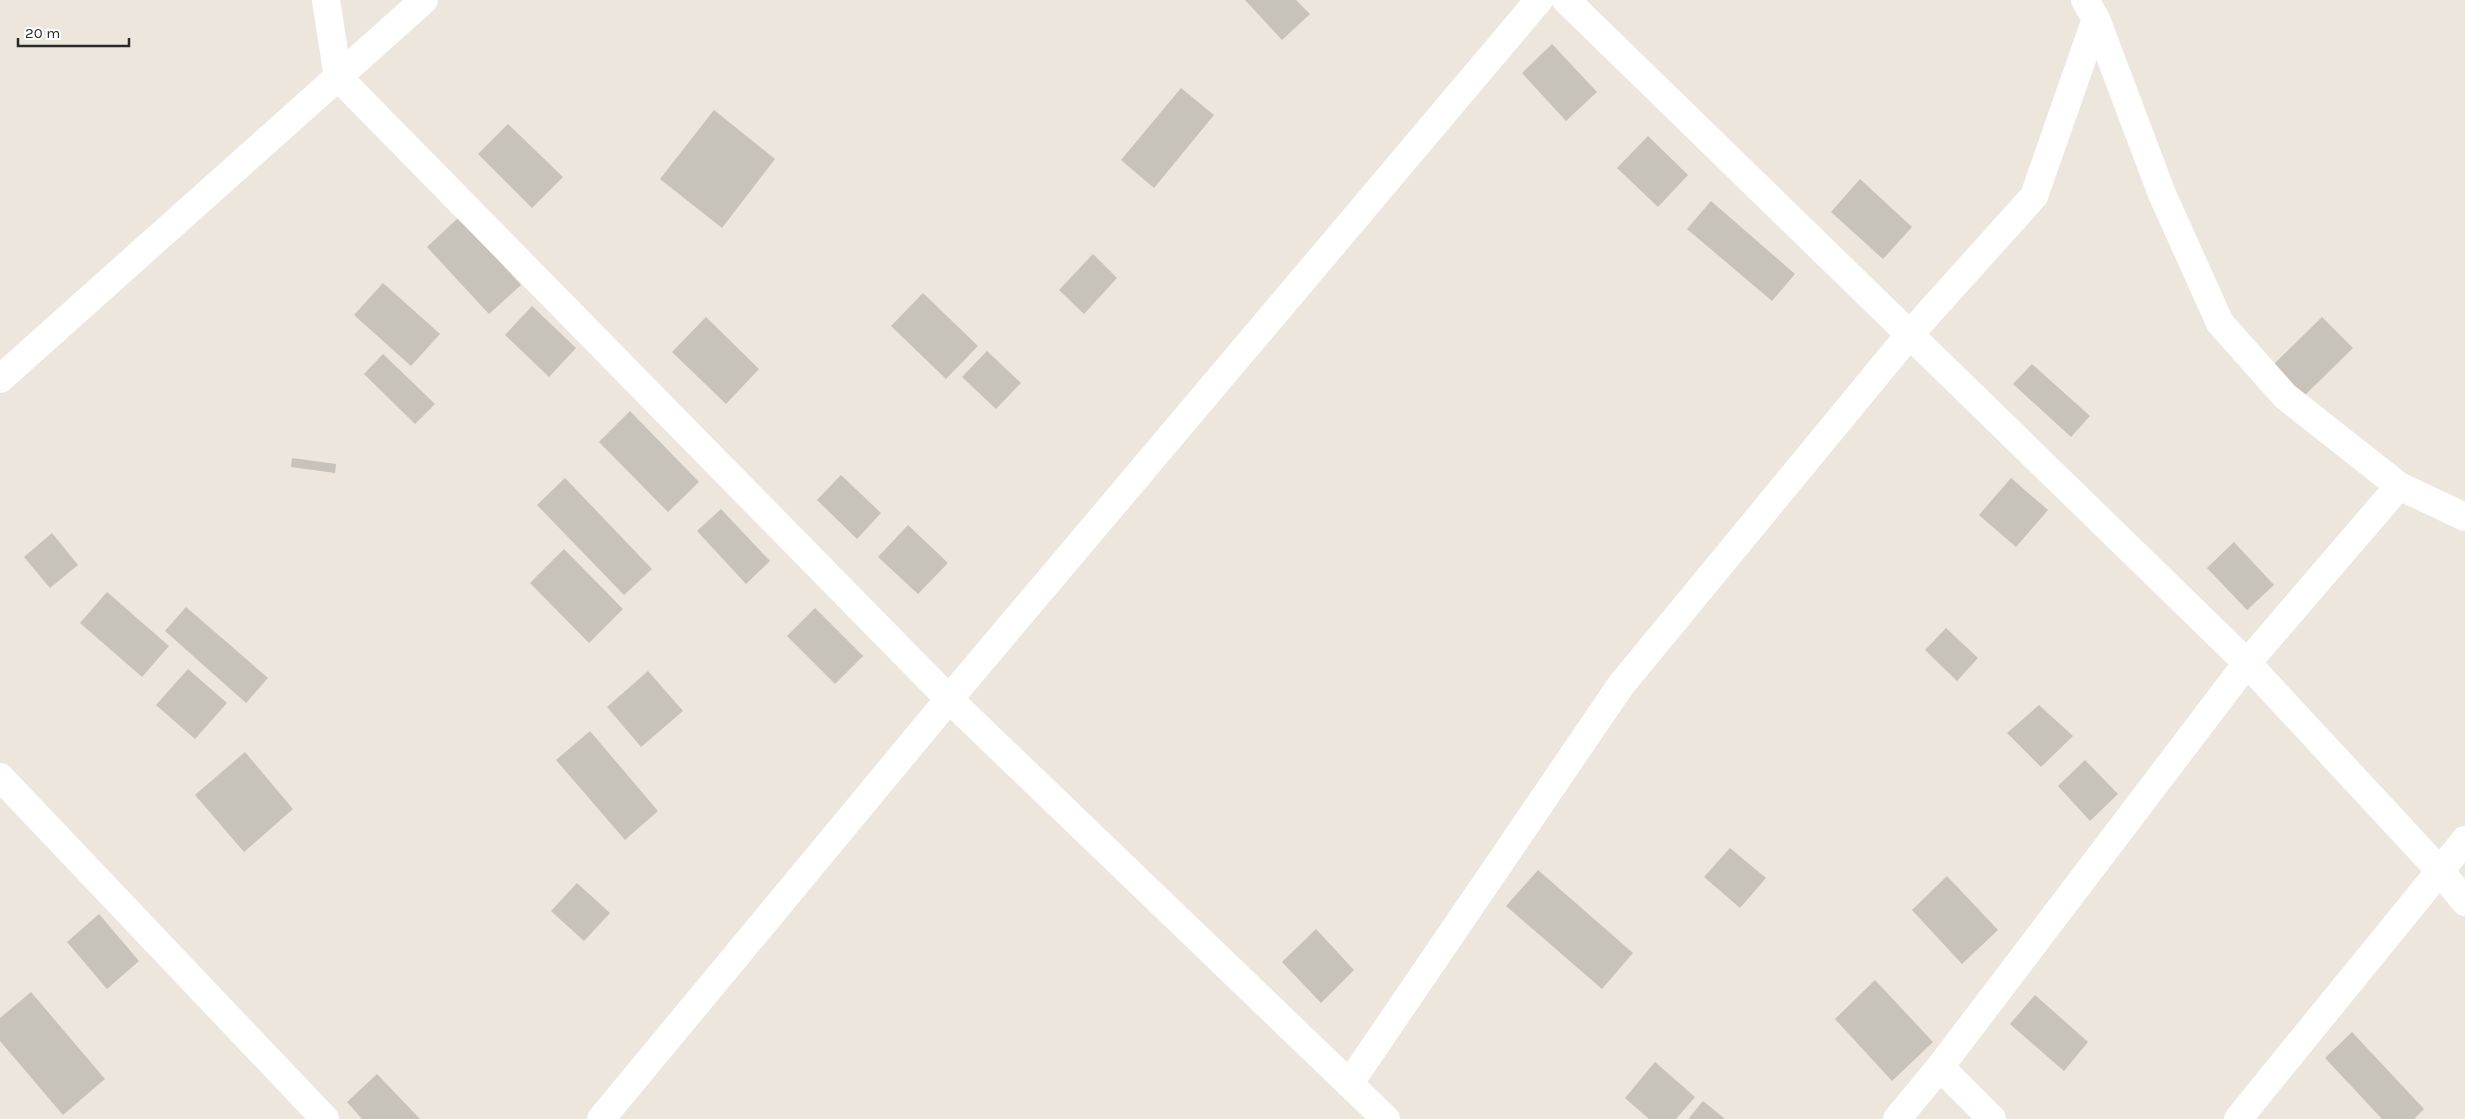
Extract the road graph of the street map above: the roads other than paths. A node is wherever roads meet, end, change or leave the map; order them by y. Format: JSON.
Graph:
{"nodes":[{"id":1,"x":326,"y":0,"type":"edge"},
{"id":2,"x":424,"y":0,"type":"edge"},
{"id":3,"x":1539,"y":0,"type":"edge"},
{"id":4,"x":1566,"y":0,"type":"edge"},
{"id":5,"x":2091,"y":10,"type":"edge"},
{"id":6,"x":338,"y":77,"type":"junction"},
{"id":7,"x":1910,"y":334,"type":"junction"},
{"id":8,"x":0,"y":378,"type":"edge"},
{"id":9,"x":2400,"y":486,"type":"junction"},
{"id":10,"x":2465,"y":517,"type":"edge"},
{"id":11,"x":2246,"y":663,"type":"junction"},
{"id":12,"x":949,"y":699,"type":"junction"},
{"id":13,"x":0,"y":777,"type":"edge"},
{"id":14,"x":2465,"y":840,"type":"edge"},
{"id":15,"x":2441,"y":872,"type":"junction"},
{"id":16,"x":2465,"y":902,"type":"edge"},
{"id":17,"x":1940,"y":1067,"type":"junction"},
{"id":18,"x":1349,"y":1084,"type":"junction"},
{"id":19,"x":325,"y":1119,"type":"edge"},
{"id":20,"x":601,"y":1119,"type":"edge"},
{"id":21,"x":1386,"y":1119,"type":"edge"},
{"id":22,"x":1897,"y":1119,"type":"edge"},
{"id":23,"x":1992,"y":1119,"type":"edge"},
{"id":24,"x":2238,"y":1119,"type":"edge"}],
"edges":[{"from":1,"to":6,"type":"street"},
{"from":2,"to":6,"type":"street"},
{"from":3,"to":12,"type":"street"},
{"from":4,"to":7,"type":"street"},
{"from":5,"to":7,"type":"street"},
{"from":5,"to":9,"type":"street"},
{"from":6,"to":8,"type":"street"},
{"from":6,"to":12,"type":"street"},
{"from":7,"to":11,"type":"street"},
{"from":7,"to":18,"type":"street"},
{"from":9,"to":10,"type":"street"},
{"from":9,"to":11,"type":"street"},
{"from":11,"to":15,"type":"street"},
{"from":11,"to":17,"type":"street"},
{"from":12,"to":18,"type":"street"},
{"from":12,"to":20,"type":"street"},
{"from":13,"to":19,"type":"street"},
{"from":14,"to":15,"type":"street"},
{"from":15,"to":16,"type":"street"},
{"from":15,"to":24,"type":"street"},
{"from":17,"to":22,"type":"street"},
{"from":17,"to":23,"type":"street"},
{"from":18,"to":21,"type":"street"}]}
